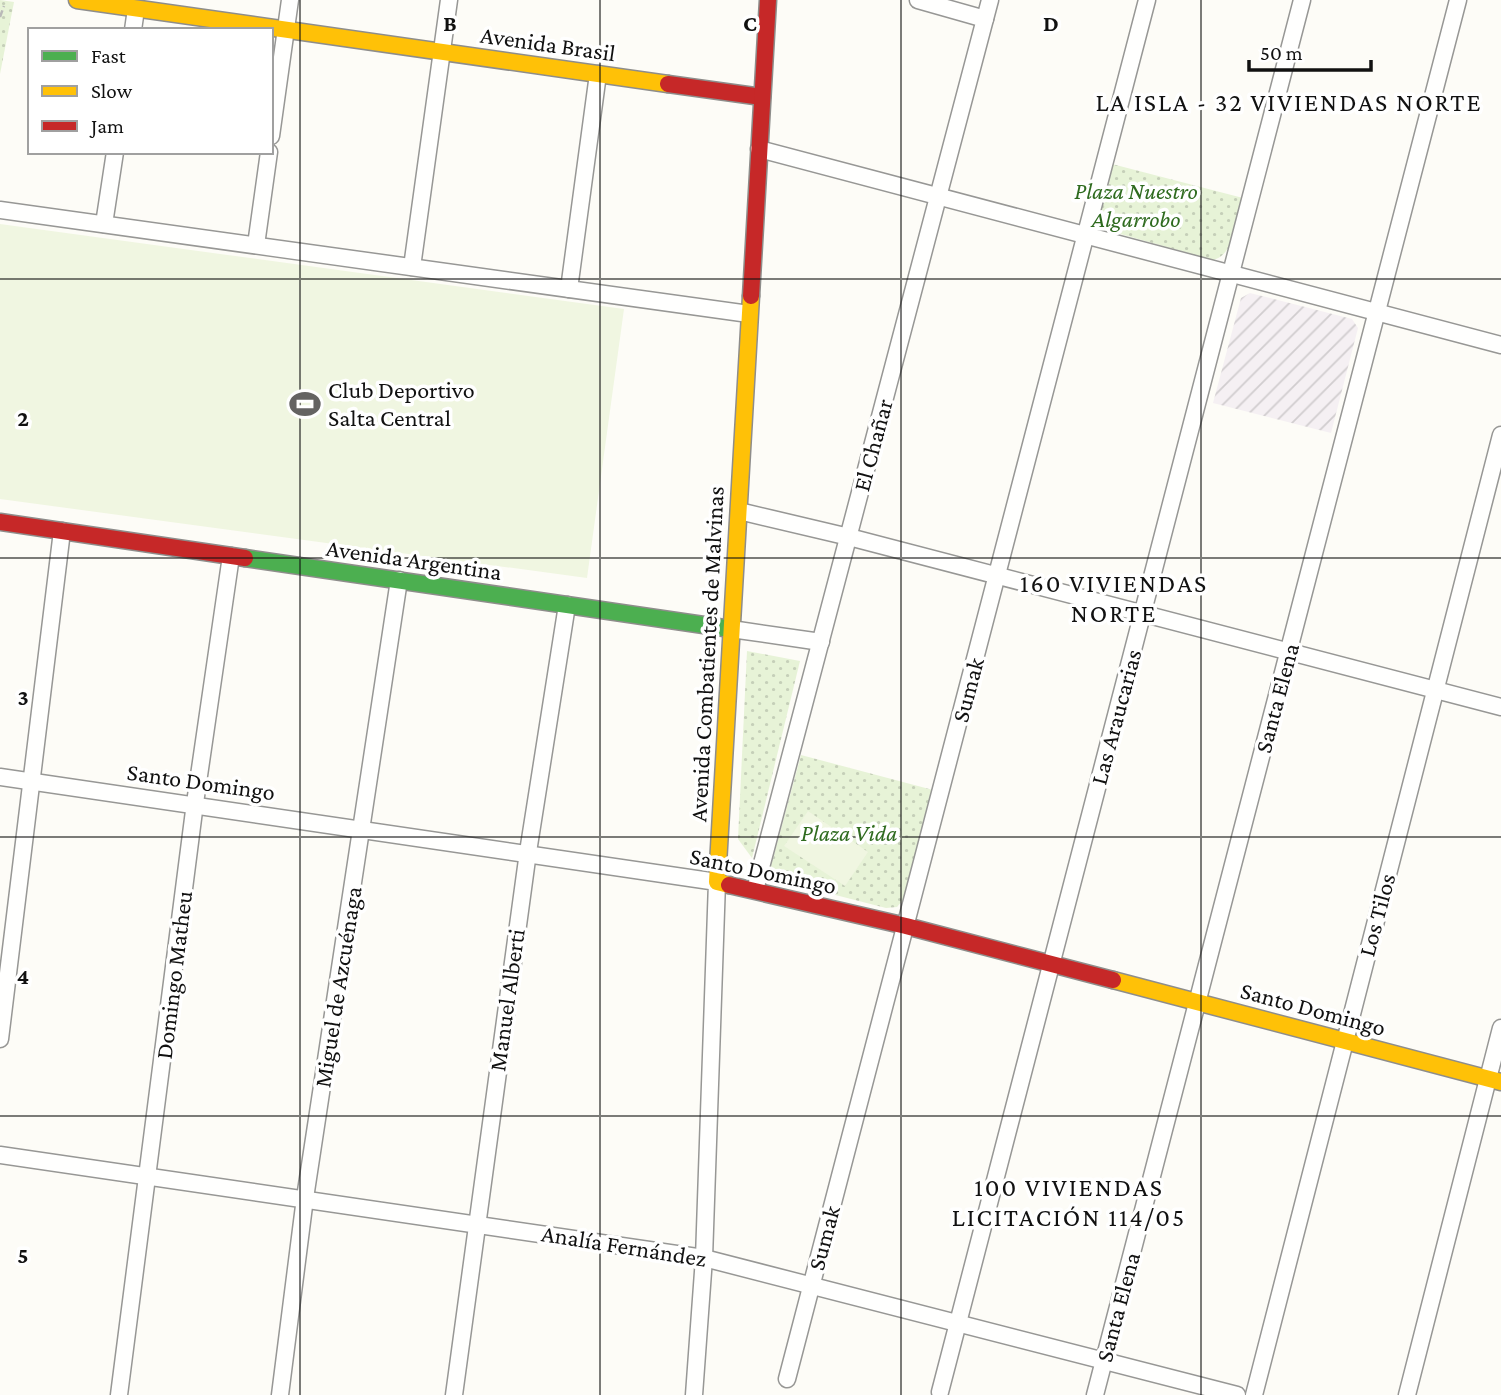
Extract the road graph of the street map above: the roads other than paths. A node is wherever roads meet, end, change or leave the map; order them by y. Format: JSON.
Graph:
{"nodes":[{"id":1,"x":77,"y":0,"type":"edge"},
{"id":2,"x":290,"y":0,"type":"edge"},
{"id":3,"x":449,"y":0,"type":"edge"},
{"id":4,"x":768,"y":0,"type":"edge"},
{"id":5,"x":918,"y":0,"type":"edge"},
{"id":6,"x":990,"y":0,"type":"edge"},
{"id":7,"x":1147,"y":0,"type":"edge"},
{"id":8,"x":1302,"y":0,"type":"edge"},
{"id":9,"x":1458,"y":0,"type":"edge"},
{"id":10,"x":136,"y":9,"type":"junction"},
{"id":11,"x":985,"y":19,"type":"junction"},
{"id":12,"x":133,"y":28,"type":"edge"},
{"id":13,"x":272,"y":28,"type":"edge"},
{"id":14,"x":273,"y":28,"type":"edge"},
{"id":15,"x":286,"y":30,"type":"junction"},
{"id":16,"x":442,"y":52,"type":"junction"},
{"id":17,"x":598,"y":74,"type":"junction"},
{"id":18,"x":762,"y":97,"type":"junction"},
{"id":19,"x":273,"y":122,"type":"edge"},
{"id":20,"x":759,"y":149,"type":"junction"},
{"id":21,"x":115,"y":154,"type":"edge"},
{"id":22,"x":269,"y":154,"type":"edge"},
{"id":23,"x":939,"y":197,"type":"junction"},
{"id":24,"x":0,"y":210,"type":"edge"},
{"id":25,"x":104,"y":224,"type":"junction"},
{"id":26,"x":1085,"y":236,"type":"junction"},
{"id":27,"x":256,"y":245,"type":"junction"},
{"id":28,"x":412,"y":267,"type":"junction"},
{"id":29,"x":1231,"y":275,"type":"junction"},
{"id":30,"x":569,"y":289,"type":"junction"},
{"id":31,"x":1375,"y":312,"type":"junction"},
{"id":32,"x":749,"y":314,"type":"junction"},
{"id":33,"x":1501,"y":345,"type":"edge"},
{"id":34,"x":1501,"y":435,"type":"edge"},
{"id":35,"x":739,"y":511,"type":"junction"},
{"id":36,"x":0,"y":522,"type":"edge"},
{"id":37,"x":62,"y":531,"type":"junction"},
{"id":38,"x":849,"y":537,"type":"junction"},
{"id":39,"x":231,"y":556,"type":"junction"},
{"id":40,"x":998,"y":576,"type":"junction"},
{"id":41,"x":399,"y":580,"type":"junction"},
{"id":42,"x":567,"y":605,"type":"junction"},
{"id":43,"x":1143,"y":615,"type":"junction"},
{"id":44,"x":731,"y":629,"type":"junction"},
{"id":45,"x":821,"y":642,"type":"junction"},
{"id":46,"x":1289,"y":653,"type":"junction"},
{"id":47,"x":1435,"y":691,"type":"junction"},
{"id":48,"x":1501,"y":707,"type":"edge"},
{"id":49,"x":0,"y":777,"type":"edge"},
{"id":50,"x":31,"y":782,"type":"junction"},
{"id":51,"x":195,"y":803,"type":"junction"},
{"id":52,"x":363,"y":828,"type":"junction"},
{"id":53,"x":528,"y":852,"type":"junction"},
{"id":54,"x":717,"y":882,"type":"junction"},
{"id":55,"x":755,"y":890,"type":"junction"},
{"id":56,"x":905,"y":926,"type":"junction"},
{"id":57,"x":1051,"y":965,"type":"junction"},
{"id":58,"x":1197,"y":1003,"type":"junction"},
{"id":59,"x":1501,"y":1028,"type":"edge"},
{"id":60,"x":0,"y":1039,"type":"edge"},
{"id":61,"x":1344,"y":1040,"type":"junction"},
{"id":62,"x":1494,"y":1081,"type":"edge"},
{"id":63,"x":0,"y":1154,"type":"edge"},
{"id":64,"x":149,"y":1177,"type":"junction"},
{"id":65,"x":305,"y":1198,"type":"junction"},
{"id":66,"x":476,"y":1223,"type":"junction"},
{"id":67,"x":704,"y":1258,"type":"junction"},
{"id":68,"x":812,"y":1285,"type":"junction"},
{"id":69,"x":958,"y":1323,"type":"junction"},
{"id":70,"x":1104,"y":1361,"type":"junction"},
{"id":71,"x":787,"y":1379,"type":"dead end"},
{"id":72,"x":940,"y":1392,"type":"dead end"},
{"id":73,"x":120,"y":1395,"type":"edge"},
{"id":74,"x":280,"y":1395,"type":"edge"},
{"id":75,"x":454,"y":1395,"type":"edge"},
{"id":76,"x":694,"y":1395,"type":"edge"},
{"id":77,"x":1095,"y":1395,"type":"edge"},
{"id":78,"x":1237,"y":1395,"type":"edge"},
{"id":79,"x":1254,"y":1395,"type":"edge"},
{"id":80,"x":1407,"y":1395,"type":"edge"}],
"edges":[{"from":1,"to":10,"type":"street","name":"Avenida Brasil"},
{"from":2,"to":15,"type":"street"},
{"from":3,"to":16,"type":"street"},
{"from":4,"to":18,"type":"street","name":"Avenida Combatientes de Malvinas"},
{"from":5,"to":11,"type":"street"},
{"from":6,"to":11,"type":"street","name":"El Chañar"},
{"from":7,"to":26,"type":"street","name":"Sumak"},
{"from":8,"to":29,"type":"street","name":"Las Araucarias"},
{"from":9,"to":31,"type":"street","name":"Santa Elena"},
{"from":10,"to":12,"type":"street"},
{"from":10,"to":13,"type":"street","name":"Avenida Brasil"},
{"from":11,"to":23,"type":"street","name":"El Chañar"},
{"from":14,"to":15,"type":"street","name":"Avenida Brasil"},
{"from":15,"to":16,"type":"street","name":"Avenida Brasil"},
{"from":15,"to":19,"type":"street"},
{"from":16,"to":17,"type":"street","name":"Avenida Brasil"},
{"from":16,"to":28,"type":"street"},
{"from":17,"to":18,"type":"street","name":"Avenida Brasil"},
{"from":17,"to":30,"type":"street"},
{"from":18,"to":20,"type":"street","name":"Avenida Combatientes de Malvinas"},
{"from":20,"to":23,"type":"street"},
{"from":20,"to":32,"type":"street","name":"Avenida Combatientes de Malvinas"},
{"from":21,"to":25,"type":"street"},
{"from":22,"to":27,"type":"street"},
{"from":23,"to":26,"type":"street"},
{"from":23,"to":38,"type":"street","name":"El Chañar"},
{"from":24,"to":25,"type":"street"},
{"from":25,"to":27,"type":"street"},
{"from":26,"to":29,"type":"street"},
{"from":26,"to":40,"type":"street","name":"Sumak"},
{"from":27,"to":28,"type":"street"},
{"from":28,"to":30,"type":"street"},
{"from":29,"to":31,"type":"street"},
{"from":29,"to":43,"type":"street","name":"Las Araucarias"},
{"from":30,"to":32,"type":"street"},
{"from":31,"to":33,"type":"street"},
{"from":31,"to":46,"type":"street","name":"Santa Elena"},
{"from":32,"to":35,"type":"street","name":"Avenida Combatientes de Malvinas"},
{"from":34,"to":47,"type":"street","name":"Los Tilos"},
{"from":35,"to":38,"type":"street"},
{"from":35,"to":44,"type":"street","name":"Avenida Combatientes de Malvinas"},
{"from":36,"to":37,"type":"street","name":"Avenida Argentina"},
{"from":37,"to":39,"type":"street","name":"Avenida Argentina"},
{"from":37,"to":50,"type":"street"},
{"from":38,"to":40,"type":"street"},
{"from":38,"to":45,"type":"street","name":"El Chañar"},
{"from":39,"to":41,"type":"street","name":"Avenida Argentina"},
{"from":39,"to":51,"type":"street","name":"Domingo Matheu"},
{"from":40,"to":43,"type":"street"},
{"from":40,"to":56,"type":"street","name":"Sumak"},
{"from":41,"to":42,"type":"street","name":"Avenida Argentina"},
{"from":41,"to":52,"type":"street","name":"Miguel de Azcuénaga"},
{"from":42,"to":44,"type":"street","name":"Avenida Argentina"},
{"from":42,"to":53,"type":"street","name":"Manuel Alberti"},
{"from":43,"to":46,"type":"street"},
{"from":43,"to":57,"type":"street","name":"Las Araucarias"},
{"from":44,"to":45,"type":"street","name":"Avenida Argentina"},
{"from":44,"to":54,"type":"street","name":"Avenida Combatientes de Malvinas"},
{"from":45,"to":55,"type":"street","name":"El Chañar"},
{"from":46,"to":47,"type":"street"},
{"from":46,"to":58,"type":"street","name":"Santa Elena"},
{"from":47,"to":48,"type":"street"},
{"from":47,"to":61,"type":"street","name":"Los Tilos"},
{"from":49,"to":50,"type":"street","name":"Santo Domingo"},
{"from":50,"to":51,"type":"street","name":"Santo Domingo"},
{"from":50,"to":60,"type":"street"},
{"from":51,"to":52,"type":"street","name":"Santo Domingo"},
{"from":51,"to":64,"type":"street","name":"Domingo Matheu"},
{"from":52,"to":53,"type":"street","name":"Santo Domingo"},
{"from":52,"to":65,"type":"street","name":"Miguel de Azcuénaga"},
{"from":53,"to":54,"type":"street","name":"Santo Domingo"},
{"from":53,"to":66,"type":"street","name":"Manuel Alberti"},
{"from":54,"to":55,"type":"street","name":"Santo Domingo"},
{"from":54,"to":67,"type":"street","name":"Avenida Combatientes de Malvinas"},
{"from":55,"to":56,"type":"street","name":"Santo Domingo"},
{"from":56,"to":57,"type":"street","name":"Santo Domingo"},
{"from":56,"to":68,"type":"street","name":"Sumak"},
{"from":57,"to":58,"type":"street","name":"Santo Domingo"},
{"from":57,"to":69,"type":"street","name":"Las Araucarias"},
{"from":58,"to":61,"type":"street","name":"Santo Domingo"},
{"from":58,"to":70,"type":"street","name":"Santa Elena"},
{"from":59,"to":62,"type":"street"},
{"from":61,"to":62,"type":"street","name":"Santo Domingo"},
{"from":61,"to":79,"type":"street","name":"Los Tilos"},
{"from":62,"to":80,"type":"street"},
{"from":63,"to":64,"type":"street","name":"Analía Fernández"},
{"from":64,"to":65,"type":"street","name":"Analía Fernández"},
{"from":64,"to":73,"type":"street","name":"Domingo Matheu"},
{"from":65,"to":66,"type":"street","name":"Analía Fernández"},
{"from":65,"to":74,"type":"street","name":"Miguel de Azcuénaga"},
{"from":66,"to":67,"type":"street","name":"Analía Fernández"},
{"from":66,"to":75,"type":"street","name":"Manuel Alberti"},
{"from":67,"to":68,"type":"street","name":"Analía Fernández"},
{"from":67,"to":76,"type":"street","name":"Avenida Combatientes de Malvinas"},
{"from":68,"to":69,"type":"street","name":"Analía Fernández"},
{"from":68,"to":71,"type":"street","name":"Sumak"},
{"from":69,"to":70,"type":"street","name":"Analía Fernández"},
{"from":69,"to":72,"type":"street","name":"Las Araucarias"},
{"from":70,"to":77,"type":"street","name":"Santa Elena"},
{"from":70,"to":78,"type":"street","name":"Analía Fernández"}]}
